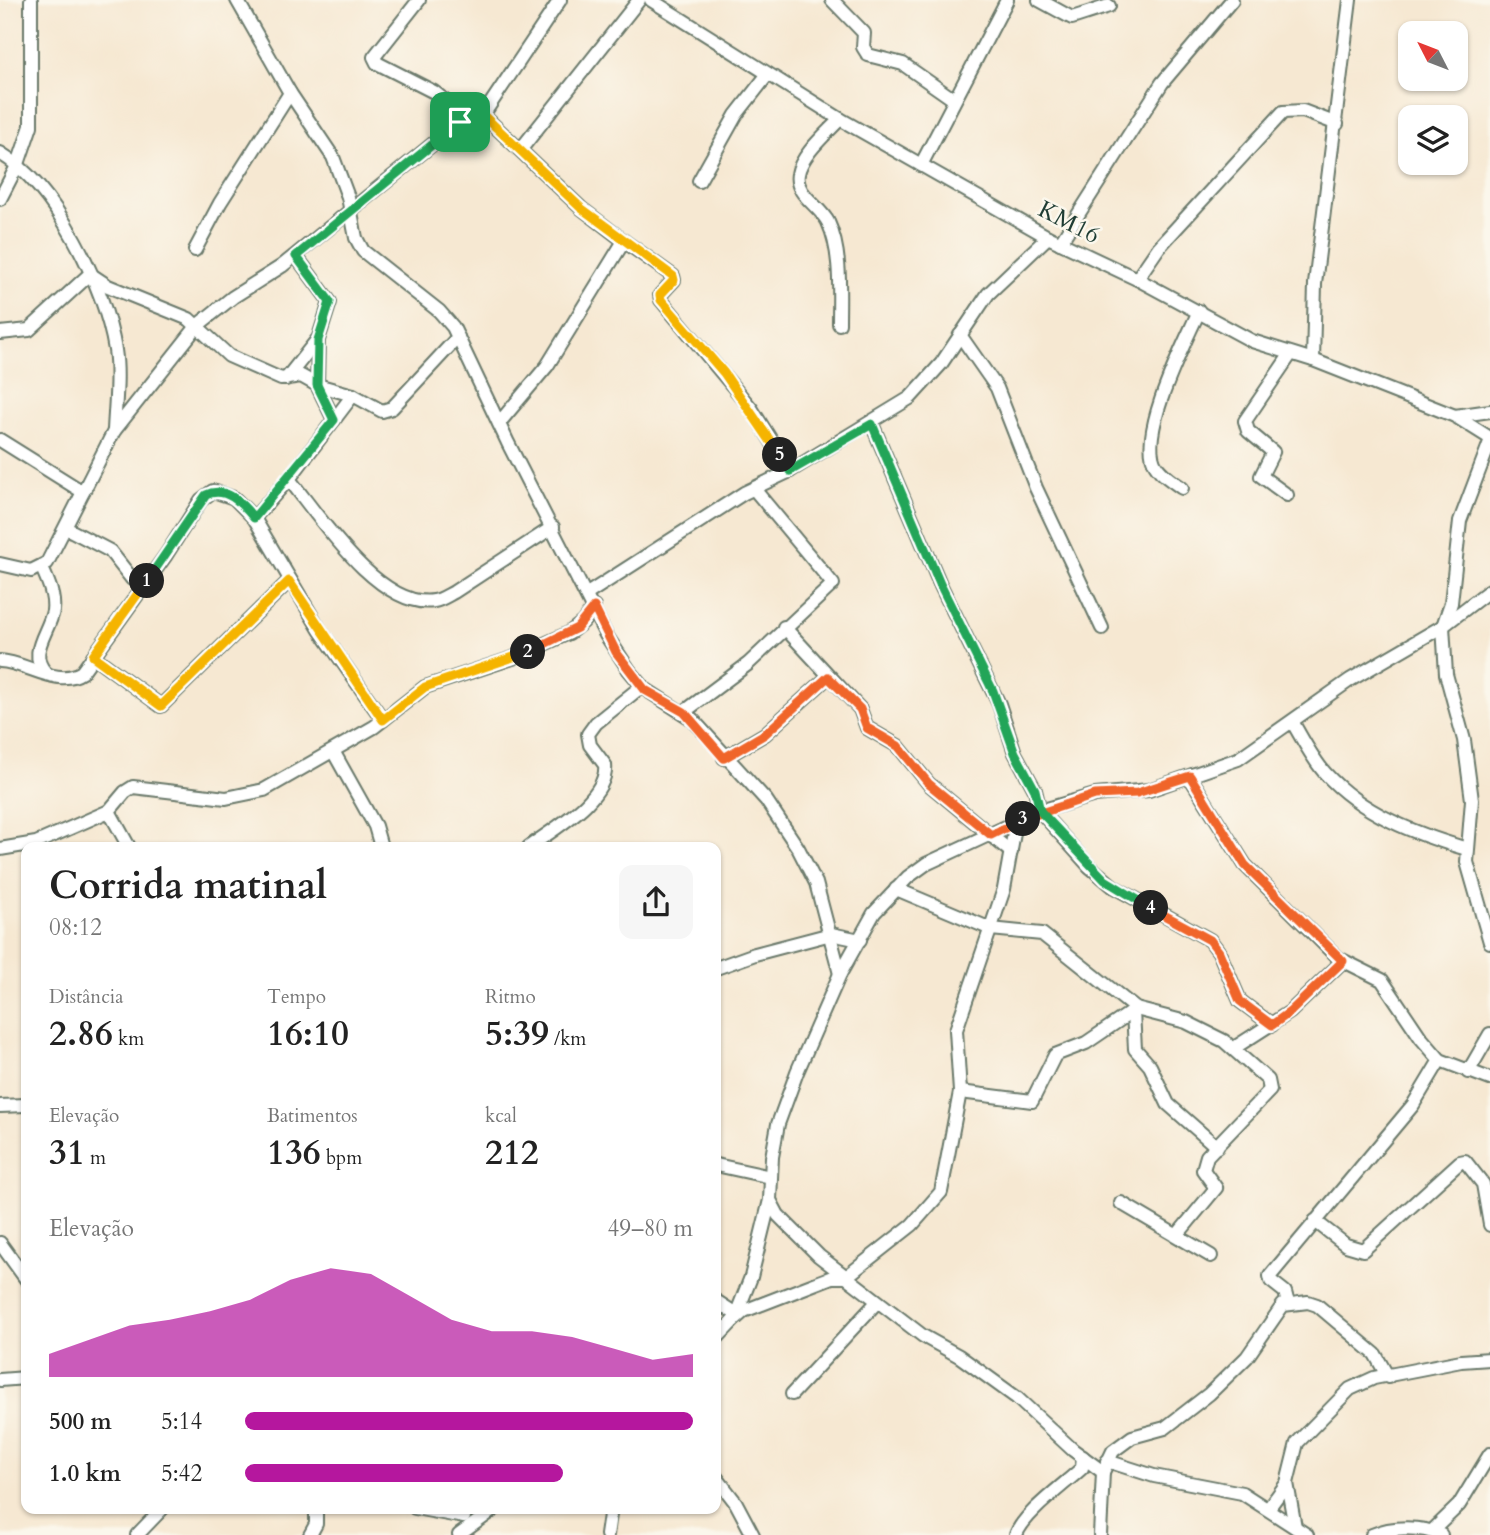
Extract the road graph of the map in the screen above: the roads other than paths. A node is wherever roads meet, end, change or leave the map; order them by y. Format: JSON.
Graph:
{"nodes":[{"id":1,"x":31,"y":0,"type":"edge"},
{"id":2,"x":238,"y":0,"type":"edge"},
{"id":3,"x":419,"y":0,"type":"edge"},
{"id":4,"x":560,"y":0,"type":"edge"},
{"id":5,"x":639,"y":0,"type":"edge"},
{"id":6,"x":651,"y":0,"type":"edge"},
{"id":7,"x":832,"y":0,"type":"edge"},
{"id":8,"x":1007,"y":0,"type":"edge"},
{"id":9,"x":1038,"y":0,"type":"edge"},
{"id":10,"x":1232,"y":0,"type":"edge"},
{"id":11,"x":1350,"y":0,"type":"edge"},
{"id":12,"x":1109,"y":6,"type":"dead end"},
{"id":13,"x":768,"y":74,"type":"junction"},
{"id":14,"x":290,"y":93,"type":"junction"},
{"id":15,"x":953,"y":99,"type":"junction"},
{"id":16,"x":483,"y":115,"type":"junction"},
{"id":17,"x":840,"y":119,"type":"junction"},
{"id":18,"x":460,"y":122,"type":"junction"},
{"id":19,"x":1337,"y":124,"type":"junction"},
{"id":20,"x":521,"y":149,"type":"junction"},
{"id":21,"x":0,"y":153,"type":"edge"},
{"id":22,"x":18,"y":163,"type":"junction"},
{"id":23,"x":921,"y":165,"type":"junction"},
{"id":24,"x":699,"y":181,"type":"dead end"},
{"id":25,"x":0,"y":199,"type":"edge"},
{"id":26,"x":351,"y":213,"type":"junction"},
{"id":27,"x":1054,"y":240,"type":"junction"},
{"id":28,"x":624,"y":241,"type":"junction"},
{"id":29,"x":195,"y":250,"type":"dead end"},
{"id":30,"x":296,"y":256,"type":"junction"},
{"id":31,"x":90,"y":274,"type":"junction"},
{"id":32,"x":1138,"y":279,"type":"junction"},
{"id":33,"x":1199,"y":311,"type":"junction"},
{"id":34,"x":839,"y":324,"type":"dead end"},
{"id":35,"x":198,"y":325,"type":"junction"},
{"id":36,"x":0,"y":333,"type":"edge"},
{"id":37,"x":960,"y":335,"type":"junction"},
{"id":38,"x":457,"y":337,"type":"junction"},
{"id":39,"x":318,"y":340,"type":"junction"},
{"id":40,"x":1290,"y":355,"type":"junction"},
{"id":41,"x":1313,"y":360,"type":"junction"},
{"id":42,"x":286,"y":379,"type":"junction"},
{"id":43,"x":317,"y":385,"type":"junction"},
{"id":44,"x":354,"y":395,"type":"junction"},
{"id":45,"x":1490,"y":411,"type":"edge"},
{"id":46,"x":1455,"y":416,"type":"junction"},
{"id":47,"x":334,"y":420,"type":"junction"},
{"id":48,"x":499,"y":423,"type":"junction"},
{"id":49,"x":872,"y":424,"type":"junction"},
{"id":50,"x":114,"y":431,"type":"junction"},
{"id":51,"x":0,"y":440,"type":"edge"},
{"id":52,"x":1490,"y":440,"type":"edge"},
{"id":53,"x":790,"y":471,"type":"junction"},
{"id":54,"x":289,"y":479,"type":"junction"},
{"id":55,"x":754,"y":488,"type":"junction"},
{"id":56,"x":1182,"y":488,"type":"dead end"},
{"id":57,"x":83,"y":492,"type":"junction"},
{"id":58,"x":1287,"y":495,"type":"dead end"},
{"id":59,"x":254,"y":518,"type":"junction"},
{"id":60,"x":553,"y":527,"type":"junction"},
{"id":61,"x":66,"y":528,"type":"junction"},
{"id":62,"x":0,"y":565,"type":"edge"},
{"id":63,"x":42,"y":568,"type":"junction"},
{"id":64,"x":289,"y":581,"type":"junction"},
{"id":65,"x":143,"y":586,"type":"junction"},
{"id":66,"x":1490,"y":590,"type":"edge"},
{"id":67,"x":587,"y":594,"type":"junction"},
{"id":68,"x":594,"y":607,"type":"junction"},
{"id":69,"x":1443,"y":626,"type":"junction"},
{"id":70,"x":784,"y":627,"type":"junction"},
{"id":71,"x":1102,"y":628,"type":"dead end"},
{"id":72,"x":93,"y":656,"type":"junction"},
{"id":73,"x":0,"y":661,"type":"edge"},
{"id":74,"x":46,"y":673,"type":"junction"},
{"id":75,"x":828,"y":677,"type":"junction"},
{"id":76,"x":642,"y":686,"type":"junction"},
{"id":77,"x":684,"y":712,"type":"junction"},
{"id":78,"x":383,"y":720,"type":"junction"},
{"id":79,"x":1293,"y":723,"type":"junction"},
{"id":80,"x":333,"y":751,"type":"junction"},
{"id":81,"x":724,"y":758,"type":"junction"},
{"id":82,"x":1190,"y":776,"type":"junction"},
{"id":83,"x":109,"y":811,"type":"junction"},
{"id":84,"x":1040,"y":811,"type":"junction"},
{"id":85,"x":1016,"y":822,"type":"junction"},
{"id":86,"x":991,"y":835,"type":"junction"},
{"id":87,"x":38,"y":842,"type":"edge"},
{"id":88,"x":126,"y":842,"type":"edge"},
{"id":89,"x":380,"y":842,"type":"edge"},
{"id":90,"x":536,"y":842,"type":"edge"},
{"id":91,"x":21,"y":846,"type":"edge"},
{"id":92,"x":0,"y":849,"type":"edge"},
{"id":93,"x":1467,"y":849,"type":"junction"},
{"id":94,"x":1011,"y":852,"type":"junction"},
{"id":95,"x":896,"y":889,"type":"junction"},
{"id":96,"x":991,"y":929,"type":"junction"},
{"id":97,"x":831,"y":934,"type":"junction"},
{"id":98,"x":860,"y":940,"type":"junction"},
{"id":99,"x":1490,"y":942,"type":"edge"},
{"id":100,"x":1343,"y":961,"type":"junction"},
{"id":101,"x":721,"y":966,"type":"edge"},
{"id":102,"x":840,"y":975,"type":"junction"},
{"id":103,"x":1134,"y":1010,"type":"junction"},
{"id":104,"x":1272,"y":1025,"type":"junction"},
{"id":105,"x":1490,"y":1034,"type":"edge"},
{"id":106,"x":1234,"y":1048,"type":"junction"},
{"id":107,"x":1440,"y":1060,"type":"junction"},
{"id":108,"x":1468,"y":1072,"type":"junction"},
{"id":109,"x":1490,"y":1079,"type":"edge"},
{"id":110,"x":960,"y":1092,"type":"junction"},
{"id":111,"x":21,"y":1105,"type":"edge"},
{"id":112,"x":0,"y":1106,"type":"edge"},
{"id":113,"x":1217,"y":1147,"type":"junction"},
{"id":114,"x":721,"y":1165,"type":"edge"},
{"id":115,"x":771,"y":1177,"type":"junction"},
{"id":116,"x":1488,"y":1193,"type":"edge"},
{"id":117,"x":770,"y":1200,"type":"junction"},
{"id":118,"x":1121,"y":1203,"type":"dead end"},
{"id":119,"x":1315,"y":1221,"type":"junction"},
{"id":120,"x":1490,"y":1225,"type":"edge"},
{"id":121,"x":1178,"y":1234,"type":"junction"},
{"id":122,"x":0,"y":1243,"type":"edge"},
{"id":123,"x":1211,"y":1256,"type":"dead end"},
{"id":124,"x":21,"y":1272,"type":"edge"},
{"id":125,"x":846,"y":1277,"type":"junction"},
{"id":126,"x":877,"y":1302,"type":"junction"},
{"id":127,"x":1288,"y":1303,"type":"junction"},
{"id":128,"x":721,"y":1305,"type":"edge"},
{"id":129,"x":735,"y":1317,"type":"junction"},
{"id":130,"x":721,"y":1333,"type":"edge"},
{"id":131,"x":1490,"y":1359,"type":"edge"},
{"id":132,"x":1388,"y":1377,"type":"junction"},
{"id":133,"x":21,"y":1378,"type":"edge"},
{"id":134,"x":0,"y":1380,"type":"edge"},
{"id":135,"x":792,"y":1394,"type":"dead end"},
{"id":136,"x":1490,"y":1454,"type":"edge"},
{"id":137,"x":1079,"y":1459,"type":"junction"},
{"id":138,"x":1105,"y":1467,"type":"junction"},
{"id":139,"x":721,"y":1483,"type":"edge"},
{"id":140,"x":1287,"y":1483,"type":"junction"},
{"id":141,"x":1268,"y":1509,"type":"junction"},
{"id":142,"x":157,"y":1514,"type":"edge"},
{"id":143,"x":316,"y":1514,"type":"edge"},
{"id":144,"x":610,"y":1514,"type":"edge"},
{"id":145,"x":464,"y":1517,"type":"edge"},
{"id":146,"x":1295,"y":1527,"type":"junction"},
{"id":147,"x":1437,"y":1533,"type":"edge"},
{"id":148,"x":137,"y":1535,"type":"edge"},
{"id":149,"x":310,"y":1535,"type":"edge"},
{"id":150,"x":458,"y":1535,"type":"edge"},
{"id":151,"x":607,"y":1535,"type":"edge"},
{"id":152,"x":753,"y":1535,"type":"edge"},
{"id":153,"x":1016,"y":1535,"type":"edge"},
{"id":154,"x":1100,"y":1535,"type":"edge"},
{"id":155,"x":1307,"y":1535,"type":"edge"},
{"id":156,"x":1372,"y":1535,"type":"edge"}],
"edges":[{"from":1,"to":22,"type":"street"},
{"from":2,"to":14,"type":"street"},
{"from":3,"to":18,"type":"street"},
{"from":4,"to":16,"type":"street"},
{"from":5,"to":20,"type":"street"},
{"from":6,"to":13,"type":"street","name":"KM16"},
{"from":7,"to":15,"type":"street"},
{"from":8,"to":15,"type":"street"},
{"from":9,"to":12,"type":"street"},
{"from":10,"to":27,"type":"street"},
{"from":11,"to":19,"type":"street"},
{"from":13,"to":17,"type":"street","name":"KM16"},
{"from":13,"to":24,"type":"street"},
{"from":14,"to":26,"type":"street"},
{"from":14,"to":29,"type":"street"},
{"from":15,"to":23,"type":"street"},
{"from":16,"to":18,"type":"street"},
{"from":16,"to":20,"type":"street"},
{"from":17,"to":23,"type":"street","name":"KM16"},
{"from":17,"to":34,"type":"street"},
{"from":18,"to":26,"type":"street"},
{"from":19,"to":32,"type":"street"},
{"from":19,"to":41,"type":"street"},
{"from":20,"to":28,"type":"street"},
{"from":21,"to":22,"type":"street"},
{"from":22,"to":25,"type":"street"},
{"from":22,"to":31,"type":"street"},
{"from":23,"to":27,"type":"street","name":"KM16"},
{"from":26,"to":30,"type":"street"},
{"from":26,"to":38,"type":"street"},
{"from":27,"to":32,"type":"street","name":"KM16"},
{"from":27,"to":37,"type":"street"},
{"from":28,"to":48,"type":"street"},
{"from":28,"to":53,"type":"street"},
{"from":30,"to":35,"type":"street"},
{"from":30,"to":39,"type":"street"},
{"from":31,"to":35,"type":"street"},
{"from":31,"to":36,"type":"street"},
{"from":31,"to":50,"type":"street"},
{"from":32,"to":33,"type":"street","name":"KM16"},
{"from":33,"to":40,"type":"street","name":"KM16"},
{"from":33,"to":56,"type":"street"},
{"from":35,"to":42,"type":"street"},
{"from":35,"to":50,"type":"street"},
{"from":37,"to":49,"type":"street"},
{"from":37,"to":71,"type":"street"},
{"from":38,"to":44,"type":"street"},
{"from":38,"to":48,"type":"street"},
{"from":39,"to":42,"type":"street"},
{"from":39,"to":43,"type":"street"},
{"from":40,"to":41,"type":"street","name":"KM16"},
{"from":40,"to":58,"type":"street"},
{"from":41,"to":46,"type":"street","name":"KM16"},
{"from":42,"to":43,"type":"street"},
{"from":43,"to":44,"type":"street"},
{"from":43,"to":47,"type":"street"},
{"from":44,"to":47,"type":"street"},
{"from":45,"to":46,"type":"street"},
{"from":46,"to":52,"type":"street","name":"KM16"},
{"from":47,"to":54,"type":"street"},
{"from":48,"to":60,"type":"street"},
{"from":49,"to":53,"type":"street"},
{"from":49,"to":84,"type":"street"},
{"from":50,"to":57,"type":"street"},
{"from":51,"to":57,"type":"street"},
{"from":52,"to":69,"type":"street"},
{"from":53,"to":55,"type":"street"},
{"from":54,"to":59,"type":"street"},
{"from":54,"to":60,"type":"street"},
{"from":55,"to":67,"type":"street"},
{"from":55,"to":70,"type":"street"},
{"from":57,"to":61,"type":"street"},
{"from":59,"to":64,"type":"street"},
{"from":59,"to":65,"type":"street"},
{"from":60,"to":67,"type":"street"},
{"from":61,"to":63,"type":"street"},
{"from":61,"to":65,"type":"street"},
{"from":62,"to":63,"type":"street"},
{"from":63,"to":74,"type":"street"},
{"from":64,"to":72,"type":"street"},
{"from":64,"to":78,"type":"street"},
{"from":65,"to":72,"type":"street"},
{"from":66,"to":69,"type":"street"},
{"from":67,"to":68,"type":"street"},
{"from":68,"to":76,"type":"street"},
{"from":68,"to":78,"type":"street"},
{"from":69,"to":79,"type":"street"},
{"from":69,"to":93,"type":"street"},
{"from":70,"to":75,"type":"street"},
{"from":70,"to":77,"type":"street"},
{"from":72,"to":74,"type":"street"},
{"from":73,"to":74,"type":"street"},
{"from":75,"to":81,"type":"street"},
{"from":75,"to":86,"type":"street"},
{"from":76,"to":77,"type":"street"},
{"from":76,"to":90,"type":"street"},
{"from":77,"to":81,"type":"street"},
{"from":78,"to":80,"type":"street"},
{"from":79,"to":82,"type":"street"},
{"from":79,"to":93,"type":"street"},
{"from":80,"to":83,"type":"street"},
{"from":80,"to":89,"type":"street"},
{"from":81,"to":97,"type":"street"},
{"from":82,"to":84,"type":"street"},
{"from":82,"to":100,"type":"street"},
{"from":83,"to":87,"type":"street"},
{"from":83,"to":88,"type":"street"},
{"from":84,"to":85,"type":"street"},
{"from":84,"to":104,"type":"street"},
{"from":85,"to":86,"type":"street"},
{"from":85,"to":94,"type":"street"},
{"from":86,"to":94,"type":"street"},
{"from":86,"to":95,"type":"street"},
{"from":91,"to":92,"type":"street"},
{"from":93,"to":99,"type":"street"},
{"from":94,"to":96,"type":"street"},
{"from":95,"to":96,"type":"street"},
{"from":95,"to":98,"type":"street"},
{"from":96,"to":103,"type":"street"},
{"from":96,"to":110,"type":"street"},
{"from":97,"to":98,"type":"street"},
{"from":97,"to":101,"type":"street"},
{"from":97,"to":102,"type":"street"},
{"from":98,"to":102,"type":"street"},
{"from":100,"to":104,"type":"street"},
{"from":100,"to":107,"type":"street"},
{"from":102,"to":115,"type":"street"},
{"from":103,"to":106,"type":"street"},
{"from":103,"to":110,"type":"street"},
{"from":103,"to":113,"type":"street"},
{"from":104,"to":106,"type":"street"},
{"from":105,"to":108,"type":"street"},
{"from":106,"to":113,"type":"street"},
{"from":107,"to":108,"type":"street"},
{"from":107,"to":119,"type":"street"},
{"from":108,"to":109,"type":"street"},
{"from":110,"to":125,"type":"street"},
{"from":111,"to":112,"type":"street"},
{"from":113,"to":121,"type":"street"},
{"from":114,"to":115,"type":"street"},
{"from":115,"to":117,"type":"street"},
{"from":116,"to":119,"type":"street"},
{"from":116,"to":120,"type":"street"},
{"from":117,"to":125,"type":"street"},
{"from":117,"to":129,"type":"street"},
{"from":118,"to":121,"type":"street"},
{"from":119,"to":127,"type":"street"},
{"from":121,"to":123,"type":"street"},
{"from":122,"to":124,"type":"street"},
{"from":125,"to":126,"type":"street"},
{"from":125,"to":129,"type":"street"},
{"from":126,"to":135,"type":"street"},
{"from":126,"to":137,"type":"street"},
{"from":127,"to":132,"type":"street"},
{"from":127,"to":138,"type":"street"},
{"from":128,"to":129,"type":"street"},
{"from":129,"to":130,"type":"street"},
{"from":131,"to":132,"type":"street"},
{"from":132,"to":140,"type":"street"},
{"from":133,"to":134,"type":"street"},
{"from":136,"to":147,"type":"street"},
{"from":137,"to":138,"type":"street"},
{"from":137,"to":153,"type":"street"},
{"from":138,"to":141,"type":"street"},
{"from":138,"to":154,"type":"street"},
{"from":139,"to":152,"type":"street"},
{"from":140,"to":141,"type":"street"},
{"from":140,"to":146,"type":"street"},
{"from":141,"to":146,"type":"street"},
{"from":142,"to":148,"type":"street"},
{"from":143,"to":149,"type":"street"},
{"from":144,"to":151,"type":"street"},
{"from":145,"to":150,"type":"street"},
{"from":146,"to":155,"type":"street"},
{"from":147,"to":156,"type":"street"}]}
